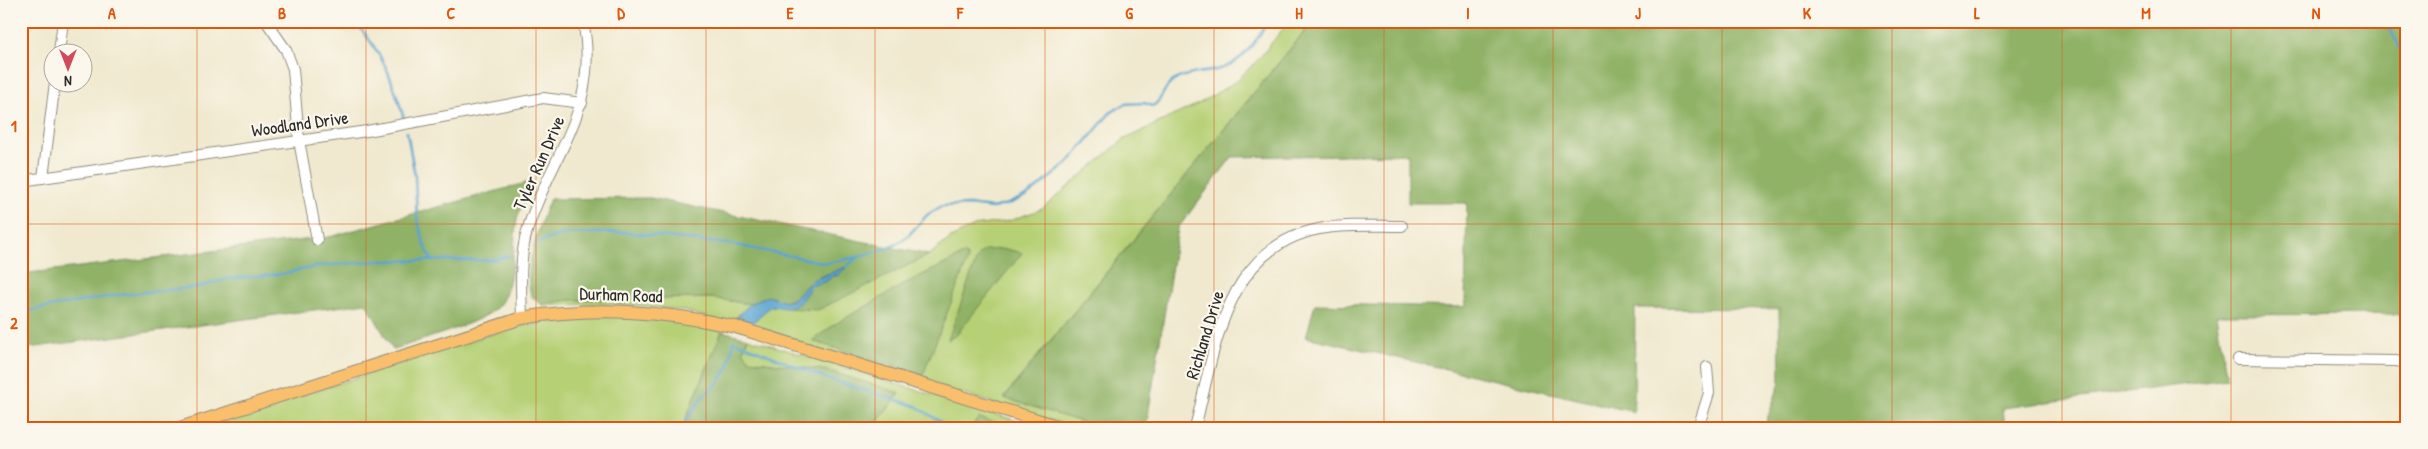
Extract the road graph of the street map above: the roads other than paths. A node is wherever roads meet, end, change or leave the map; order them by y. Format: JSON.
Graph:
{"nodes":[{"id":1,"x":63,"y":21,"type":"edge"},
{"id":2,"x":266,"y":21,"type":"edge"},
{"id":3,"x":583,"y":21,"type":"edge"},
{"id":4,"x":60,"y":42,"type":"edge"},
{"id":5,"x":54,"y":92,"type":"edge"},
{"id":6,"x":582,"y":104,"type":"junction"},
{"id":7,"x":299,"y":140,"type":"junction"},
{"id":8,"x":43,"y":178,"type":"junction"},
{"id":9,"x":21,"y":181,"type":"edge"},
{"id":10,"x":1402,"y":226,"type":"dead end"},
{"id":11,"x":317,"y":240,"type":"dead end"},
{"id":12,"x":522,"y":318,"type":"junction"},
{"id":13,"x":2238,"y":359,"type":"dead end"},
{"id":14,"x":1707,"y":367,"type":"dead end"},
{"id":15,"x":2407,"y":368,"type":"edge"},
{"id":16,"x":180,"y":428,"type":"edge"},
{"id":17,"x":1063,"y":428,"type":"edge"},
{"id":18,"x":1195,"y":428,"type":"edge"},
{"id":19,"x":1698,"y":428,"type":"edge"}],
"edges":[{"from":1,"to":4,"type":"street"},
{"from":2,"to":7,"type":"street"},
{"from":3,"to":6,"type":"street","name":"Tyler Run Drive"},
{"from":5,"to":8,"type":"street"},
{"from":6,"to":7,"type":"street","name":"Woodland Drive"},
{"from":6,"to":12,"type":"street","name":"Tyler Run Drive"},
{"from":7,"to":8,"type":"street","name":"Woodland Drive"},
{"from":7,"to":11,"type":"street"},
{"from":8,"to":9,"type":"street","name":"Woodland Drive"},
{"from":10,"to":18,"type":"street","name":"Richland Drive"},
{"from":12,"to":16,"type":"main road","name":"Durham Road"},
{"from":12,"to":17,"type":"main road","name":"Durham Road"},
{"from":13,"to":15,"type":"street"},
{"from":14,"to":19,"type":"street"}]}
